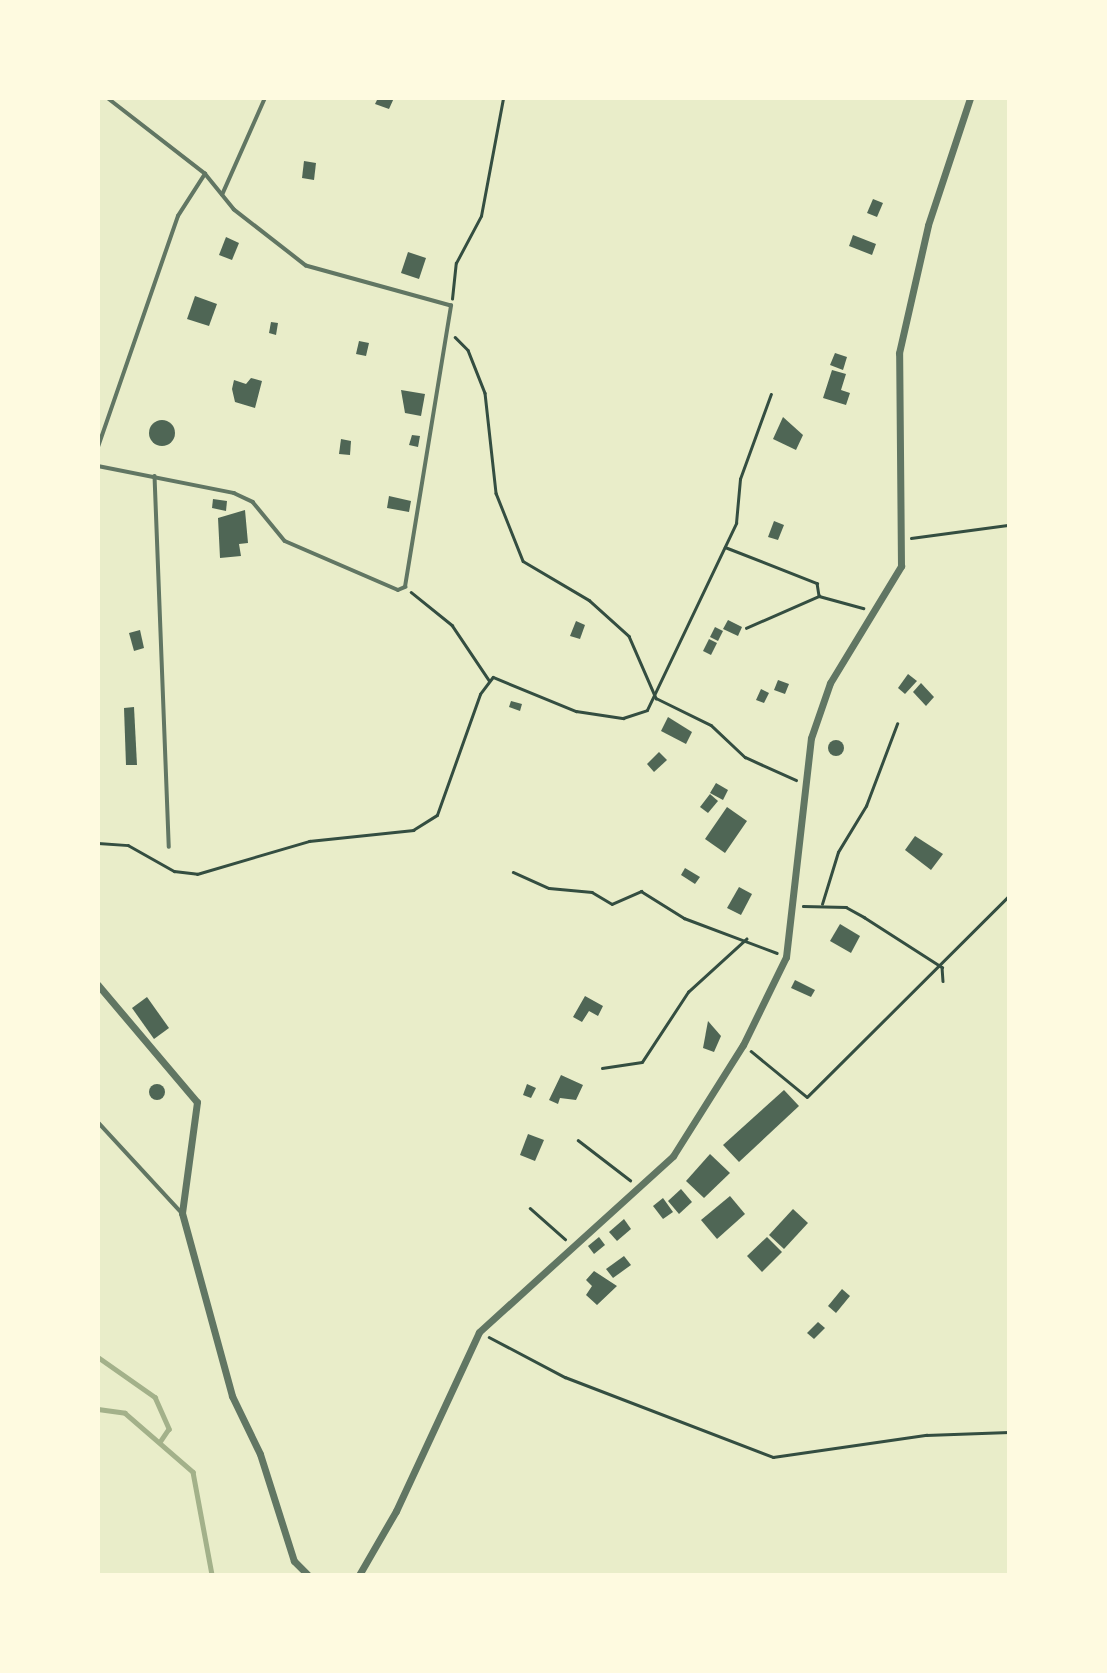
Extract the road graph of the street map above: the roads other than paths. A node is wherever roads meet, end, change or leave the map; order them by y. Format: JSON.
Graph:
{"nodes":[{"id":1,"x":107,"y":98,"type":"edge"},
{"id":2,"x":264,"y":98,"type":"edge"},
{"id":3,"x":970,"y":98,"type":"edge"},
{"id":4,"x":205,"y":174,"type":"junction"},
{"id":5,"x":222,"y":195,"type":"junction"},
{"id":6,"x":98,"y":447,"type":"edge"},
{"id":7,"x":98,"y":466,"type":"edge"},
{"id":8,"x":155,"y":477,"type":"junction"},
{"id":9,"x":169,"y":847,"type":"dead end"},
{"id":10,"x":98,"y":985,"type":"edge"},
{"id":11,"x":98,"y":1122,"type":"edge"},
{"id":12,"x":182,"y":1213,"type":"junction"},
{"id":13,"x":308,"y":1575,"type":"edge"},
{"id":14,"x":359,"y":1575,"type":"edge"}],
"edges":[{"from":1,"to":4,"type":"lane"},
{"from":2,"to":5,"type":"lane"},
{"from":3,"to":14,"type":"street"},
{"from":4,"to":5,"type":"lane"},
{"from":4,"to":6,"type":"lane"},
{"from":5,"to":8,"type":"lane"},
{"from":7,"to":8,"type":"lane"},
{"from":8,"to":9,"type":"lane"},
{"from":10,"to":12,"type":"street"},
{"from":11,"to":12,"type":"lane"},
{"from":12,"to":13,"type":"street"}]}
